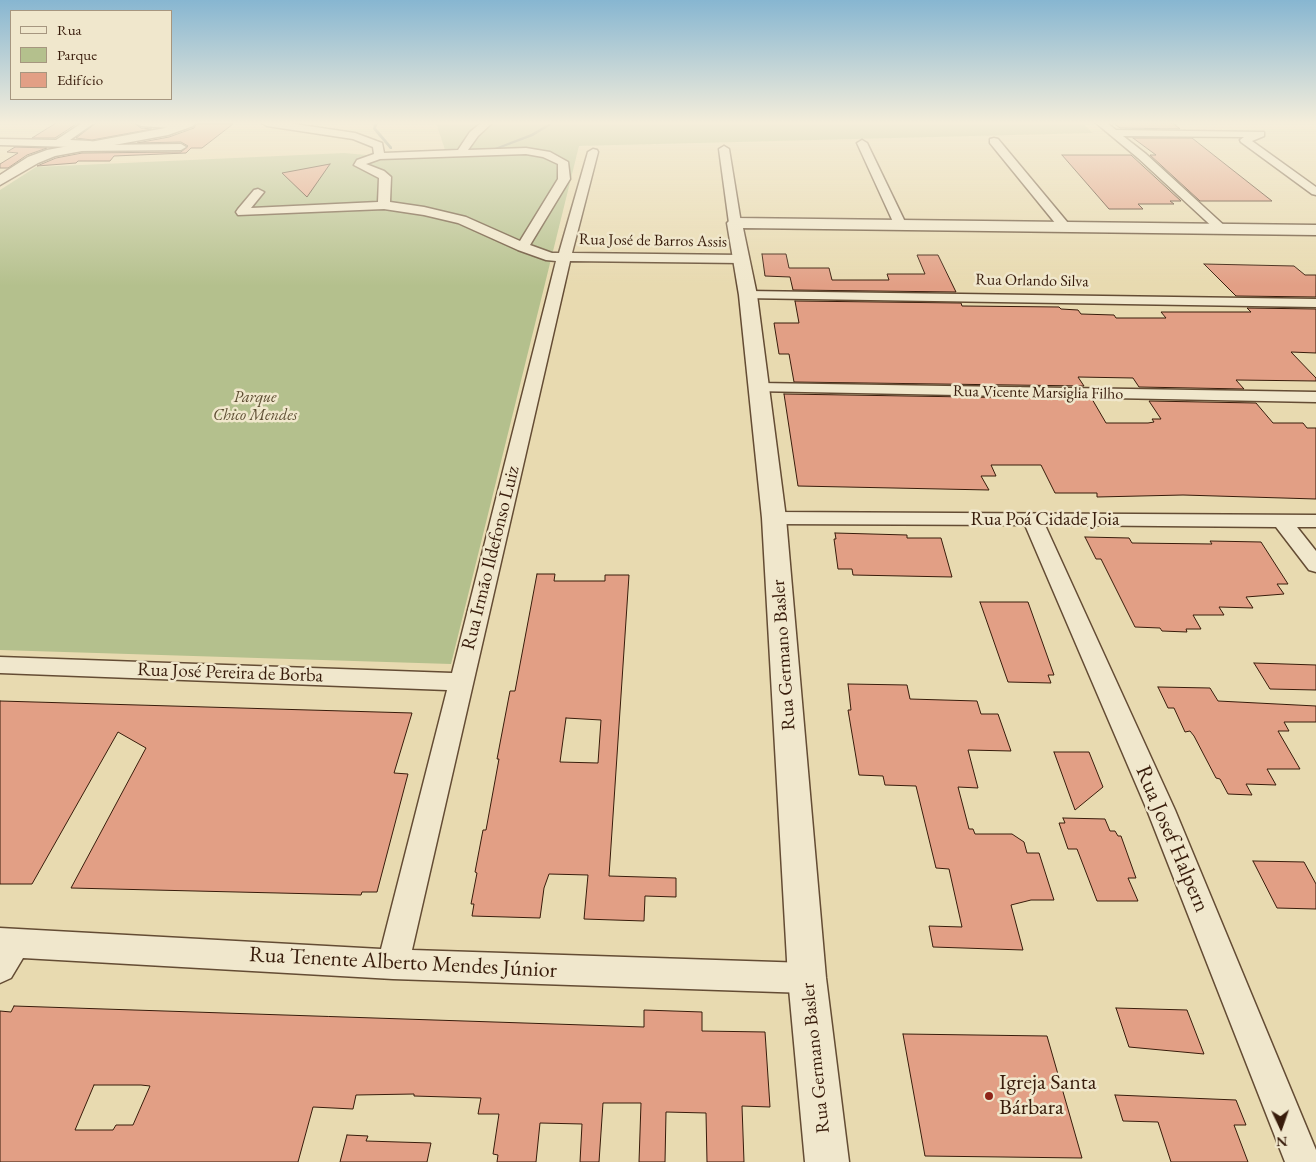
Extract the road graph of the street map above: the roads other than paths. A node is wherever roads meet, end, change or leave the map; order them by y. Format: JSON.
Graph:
{"nodes":[{"id":1,"x":383,"y":177,"type":"edge"},
{"id":2,"x":564,"y":177,"type":"edge"},
{"id":3,"x":586,"y":177,"type":"edge"},
{"id":4,"x":728,"y":177,"type":"edge"},
{"id":5,"x":878,"y":177,"type":"edge"},
{"id":6,"x":1024,"y":177,"type":"edge"},
{"id":7,"x":1166,"y":177,"type":"edge"},
{"id":8,"x":1296,"y":177,"type":"edge"},
{"id":9,"x":258,"y":192,"type":"dead end"},
{"id":10,"x":1316,"y":192,"type":"edge"},
{"id":11,"x":384,"y":205,"type":"junction"},
{"id":12,"x":735,"y":223,"type":"junction"},
{"id":13,"x":900,"y":224,"type":"junction"},
{"id":14,"x":1064,"y":226,"type":"junction"},
{"id":15,"x":1222,"y":229,"type":"junction"},
{"id":16,"x":1316,"y":230,"type":"edge"},
{"id":17,"x":523,"y":247,"type":"junction"},
{"id":18,"x":564,"y":258,"type":"junction"},
{"id":19,"x":741,"y":259,"type":"junction"},
{"id":20,"x":748,"y":295,"type":"junction"},
{"id":21,"x":1316,"y":303,"type":"edge"},
{"id":22,"x":760,"y":388,"type":"junction"},
{"id":23,"x":1316,"y":397,"type":"edge"},
{"id":24,"x":774,"y":518,"type":"junction"},
{"id":25,"x":1033,"y":520,"type":"junction"},
{"id":26,"x":1281,"y":520,"type":"junction"},
{"id":27,"x":1316,"y":521,"type":"edge"},
{"id":28,"x":1316,"y":565,"type":"edge"},
{"id":29,"x":0,"y":665,"type":"edge"},
{"id":30,"x":461,"y":682,"type":"junction"},
{"id":31,"x":5,"y":951,"type":"edge"},
{"id":32,"x":393,"y":964,"type":"junction"},
{"id":33,"x":806,"y":978,"type":"junction"},
{"id":34,"x":827,"y":1162,"type":"edge"},
{"id":35,"x":1303,"y":1162,"type":"edge"}],
"edges":[{"from":1,"to":11,"type":"street"},
{"from":2,"to":17,"type":"street"},
{"from":3,"to":18,"type":"street","name":"Rua Irmão Ildefonso Luiz"},
{"from":4,"to":12,"type":"street","name":"Rua Germano Basler"},
{"from":5,"to":13,"type":"street"},
{"from":6,"to":14,"type":"street"},
{"from":7,"to":15,"type":"street"},
{"from":8,"to":10,"type":"street"},
{"from":9,"to":11,"type":"street","name":"Rua José de Barros Assis"},
{"from":11,"to":17,"type":"street","name":"Rua José de Barros Assis"},
{"from":12,"to":13,"type":"street"},
{"from":12,"to":19,"type":"street","name":"Rua Germano Basler"},
{"from":13,"to":14,"type":"street"},
{"from":14,"to":15,"type":"street"},
{"from":15,"to":16,"type":"street"},
{"from":17,"to":18,"type":"street","name":"Rua José de Barros Assis"},
{"from":18,"to":19,"type":"street","name":"Rua José de Barros Assis"},
{"from":18,"to":30,"type":"street","name":"Rua Irmão Ildefonso Luiz"},
{"from":19,"to":20,"type":"street","name":"Rua Germano Basler"},
{"from":20,"to":21,"type":"street","name":"Rua Orlando Silva"},
{"from":20,"to":22,"type":"street","name":"Rua Germano Basler"},
{"from":22,"to":23,"type":"street","name":"Rua Vicente Marsiglia Filho"},
{"from":22,"to":24,"type":"street","name":"Rua Germano Basler"},
{"from":24,"to":25,"type":"street","name":"Rua Poá Cidade Joia"},
{"from":24,"to":33,"type":"street","name":"Rua Germano Basler"},
{"from":25,"to":26,"type":"street","name":"Rua Poá Cidade Joia"},
{"from":25,"to":35,"type":"street","name":"Rua Josef Halpern"},
{"from":26,"to":27,"type":"street","name":"Rua Poá Cidade Joia"},
{"from":26,"to":28,"type":"street"},
{"from":29,"to":30,"type":"street","name":"Rua José Pereira de Borba"},
{"from":30,"to":32,"type":"street","name":"Rua Irmão Ildefonso Luiz"},
{"from":31,"to":32,"type":"street","name":"Rua Tenente Alberto Mendes Júnior"},
{"from":32,"to":33,"type":"street","name":"Rua Tenente Alberto Mendes Júnior"},
{"from":33,"to":34,"type":"street","name":"Rua Germano Basler"}]}
